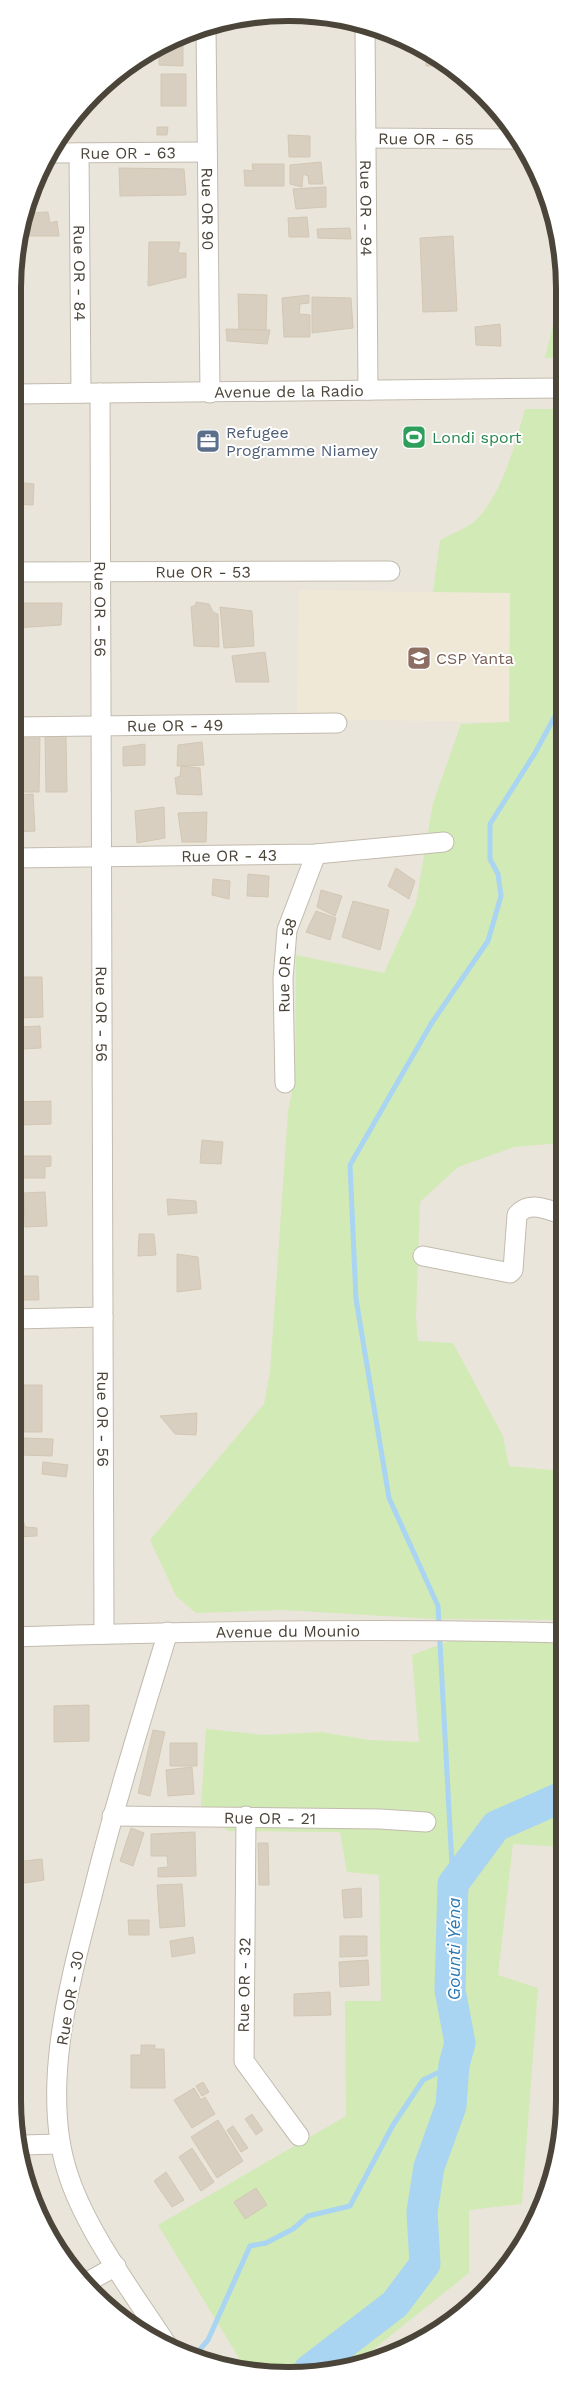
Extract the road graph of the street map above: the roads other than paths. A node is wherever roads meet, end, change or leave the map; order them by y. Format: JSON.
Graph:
{"nodes":[{"id":1,"x":365,"y":32,"type":"edge"},
{"id":2,"x":206,"y":34,"type":"edge"},
{"id":3,"x":366,"y":138,"type":"junction"},
{"id":4,"x":510,"y":139,"type":"edge"},
{"id":5,"x":207,"y":152,"type":"junction"},
{"id":6,"x":58,"y":153,"type":"edge"},
{"id":7,"x":79,"y":153,"type":"junction"},
{"id":8,"x":556,"y":388,"type":"edge"},
{"id":9,"x":368,"y":390,"type":"junction"},
{"id":10,"x":81,"y":393,"type":"junction"},
{"id":11,"x":100,"y":393,"type":"junction"},
{"id":12,"x":210,"y":393,"type":"junction"},
{"id":13,"x":21,"y":394,"type":"edge"},
{"id":14,"x":390,"y":571,"type":"dead end"},
{"id":15,"x":21,"y":572,"type":"edge"},
{"id":16,"x":101,"y":572,"type":"junction"},
{"id":17,"x":337,"y":723,"type":"dead end"},
{"id":18,"x":101,"y":726,"type":"junction"},
{"id":19,"x":21,"y":727,"type":"edge"},
{"id":20,"x":444,"y":842,"type":"dead end"},
{"id":21,"x":316,"y":854,"type":"junction"},
{"id":22,"x":102,"y":856,"type":"junction"},
{"id":23,"x":21,"y":858,"type":"edge"},
{"id":24,"x":285,"y":1083,"type":"dead end"},
{"id":25,"x":556,"y":1212,"type":"edge"},
{"id":26,"x":423,"y":1256,"type":"dead end"},
{"id":27,"x":103,"y":1317,"type":"junction"},
{"id":28,"x":21,"y":1319,"type":"edge"},
{"id":29,"x":168,"y":1632,"type":"junction"},
{"id":30,"x":556,"y":1633,"type":"edge"},
{"id":31,"x":104,"y":1634,"type":"junction"},
{"id":32,"x":21,"y":1637,"type":"edge"},
{"id":33,"x":112,"y":1816,"type":"junction"},
{"id":34,"x":246,"y":1816,"type":"junction"},
{"id":35,"x":426,"y":1822,"type":"dead end"},
{"id":36,"x":299,"y":2136,"type":"dead end"},
{"id":37,"x":60,"y":2144,"type":"junction"},
{"id":38,"x":25,"y":2145,"type":"edge"},
{"id":39,"x":116,"y":2266,"type":"junction"},
{"id":40,"x":92,"y":2280,"type":"edge"},
{"id":41,"x":160,"y":2333,"type":"edge"}],
"edges":[{"from":1,"to":3,"type":"street","name":"Rue OR - 94"},
{"from":2,"to":5,"type":"street","name":"Rue OR 90"},
{"from":3,"to":4,"type":"street","name":"Rue OR - 65"},
{"from":3,"to":9,"type":"street","name":"Rue OR - 94"},
{"from":5,"to":7,"type":"street","name":"Rue OR - 63"},
{"from":5,"to":12,"type":"street","name":"Rue OR 90"},
{"from":6,"to":7,"type":"street","name":"Rue OR - 63"},
{"from":7,"to":10,"type":"street","name":"Rue OR - 84"},
{"from":8,"to":9,"type":"street","name":"Avenue de la Radio"},
{"from":9,"to":12,"type":"street","name":"Avenue de la Radio"},
{"from":10,"to":11,"type":"street","name":"Avenue de la Radio"},
{"from":10,"to":13,"type":"street","name":"Avenue de la Radio"},
{"from":11,"to":12,"type":"street","name":"Avenue de la Radio"},
{"from":11,"to":16,"type":"street","name":"Rue OR - 56"},
{"from":14,"to":16,"type":"street","name":"Rue OR - 53"},
{"from":15,"to":16,"type":"street","name":"Rue OR - 53"},
{"from":16,"to":18,"type":"street","name":"Rue OR - 56"},
{"from":17,"to":18,"type":"street","name":"Rue OR - 49"},
{"from":18,"to":19,"type":"street","name":"Rue OR - 49"},
{"from":18,"to":22,"type":"street","name":"Rue OR - 56"},
{"from":20,"to":21,"type":"street","name":"Rue OR - 43"},
{"from":21,"to":22,"type":"street","name":"Rue OR - 43"},
{"from":21,"to":24,"type":"street","name":"Rue OR - 58"},
{"from":22,"to":23,"type":"street","name":"Rue OR - 43"},
{"from":22,"to":27,"type":"street","name":"Rue OR - 56"},
{"from":25,"to":26,"type":"street"},
{"from":27,"to":28,"type":"street"},
{"from":27,"to":31,"type":"street","name":"Rue OR - 56"},
{"from":29,"to":30,"type":"street","name":"Avenue du Mounio"},
{"from":29,"to":31,"type":"street","name":"Avenue du Mounio"},
{"from":29,"to":33,"type":"street","name":"Rue OR - 30"},
{"from":31,"to":32,"type":"street","name":"Avenue du Mounio"},
{"from":33,"to":34,"type":"street","name":"Rue OR - 21"},
{"from":33,"to":37,"type":"street","name":"Rue OR - 30"},
{"from":34,"to":35,"type":"street","name":"Rue OR - 21"},
{"from":34,"to":36,"type":"street","name":"Rue OR - 32"},
{"from":37,"to":38,"type":"street"},
{"from":37,"to":39,"type":"street","name":"Rue OR - 30"},
{"from":39,"to":40,"type":"street"},
{"from":39,"to":41,"type":"street","name":"Rue OR - 30"}]}
